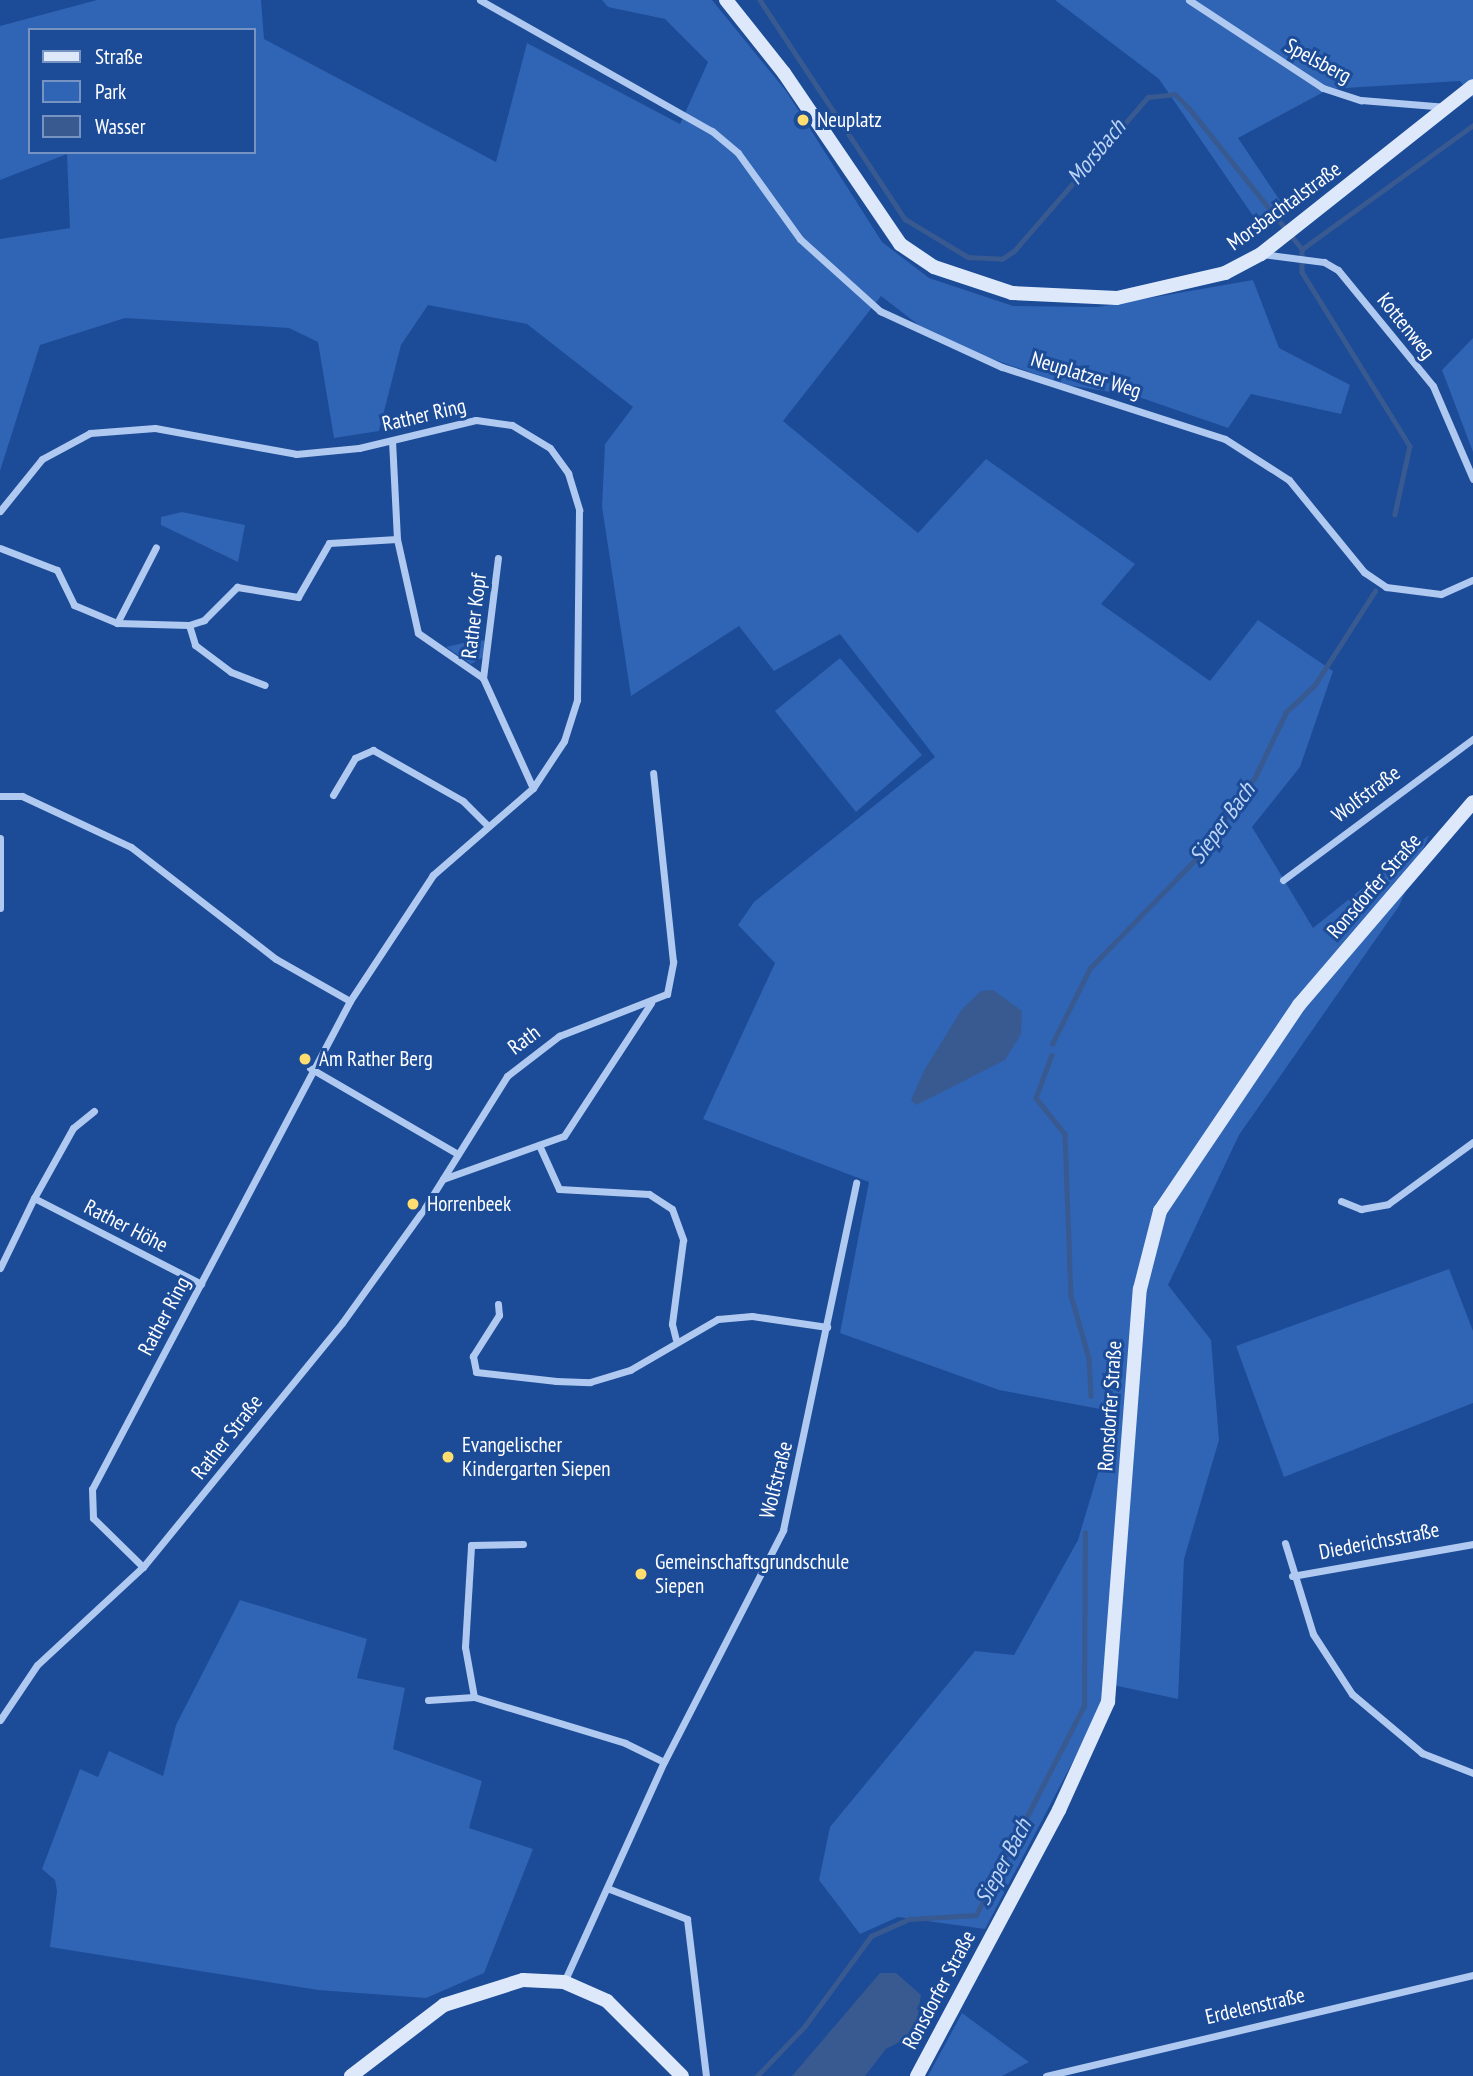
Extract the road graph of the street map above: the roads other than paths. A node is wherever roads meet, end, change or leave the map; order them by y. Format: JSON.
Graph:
{"nodes":[{"id":1,"x":480,"y":0,"type":"edge"},
{"id":2,"x":726,"y":0,"type":"edge"},
{"id":3,"x":1189,"y":0,"type":"edge"},
{"id":4,"x":1473,"y":86,"type":"edge"},
{"id":5,"x":1447,"y":107,"type":"junction"},
{"id":6,"x":1255,"y":258,"type":"junction"},
{"id":7,"x":391,"y":441,"type":"junction"},
{"id":8,"x":1473,"y":479,"type":"edge"},
{"id":9,"x":0,"y":511,"type":"edge"},
{"id":10,"x":397,"y":538,"type":"junction"},
{"id":11,"x":156,"y":547,"type":"dead end"},
{"id":12,"x":0,"y":548,"type":"edge"},
{"id":13,"x":498,"y":558,"type":"dead end"},
{"id":14,"x":1473,"y":580,"type":"edge"},
{"id":15,"x":117,"y":623,"type":"junction"},
{"id":16,"x":189,"y":625,"type":"junction"},
{"id":17,"x":483,"y":678,"type":"junction"},
{"id":18,"x":265,"y":685,"type":"dead end"},
{"id":19,"x":1473,"y":739,"type":"edge"},
{"id":20,"x":653,"y":773,"type":"dead end"},
{"id":21,"x":533,"y":788,"type":"junction"},
{"id":22,"x":333,"y":795,"type":"dead end"},
{"id":23,"x":0,"y":796,"type":"edge"},
{"id":24,"x":1473,"y":802,"type":"edge"},
{"id":25,"x":488,"y":826,"type":"junction"},
{"id":26,"x":0,"y":838,"type":"edge"},
{"id":27,"x":1283,"y":880,"type":"dead end"},
{"id":28,"x":1,"y":883,"type":"edge"},
{"id":29,"x":0,"y":908,"type":"edge"},
{"id":30,"x":350,"y":1001,"type":"junction"},
{"id":31,"x":651,"y":1003,"type":"junction"},
{"id":32,"x":310,"y":1068,"type":"junction"},
{"id":33,"x":94,"y":1111,"type":"dead end"},
{"id":34,"x":1473,"y":1142,"type":"edge"},
{"id":35,"x":539,"y":1145,"type":"junction"},
{"id":36,"x":456,"y":1153,"type":"junction"},
{"id":37,"x":442,"y":1180,"type":"junction"},
{"id":38,"x":856,"y":1183,"type":"dead end"},
{"id":39,"x":34,"y":1198,"type":"junction"},
{"id":40,"x":1341,"y":1201,"type":"dead end"},
{"id":41,"x":0,"y":1268,"type":"edge"},
{"id":42,"x":201,"y":1284,"type":"junction"},
{"id":43,"x":498,"y":1304,"type":"dead end"},
{"id":44,"x":827,"y":1327,"type":"junction"},
{"id":45,"x":676,"y":1340,"type":"junction"},
{"id":46,"x":523,"y":1544,"type":"dead end"},
{"id":47,"x":1286,"y":1544,"type":"dead end"},
{"id":48,"x":1473,"y":1544,"type":"edge"},
{"id":49,"x":143,"y":1567,"type":"junction"},
{"id":50,"x":1292,"y":1576,"type":"junction"},
{"id":51,"x":474,"y":1697,"type":"junction"},
{"id":52,"x":428,"y":1700,"type":"dead end"},
{"id":53,"x":0,"y":1720,"type":"edge"},
{"id":54,"x":664,"y":1762,"type":"junction"},
{"id":55,"x":1473,"y":1773,"type":"edge"},
{"id":56,"x":607,"y":1888,"type":"junction"},
{"id":57,"x":1473,"y":1975,"type":"edge"},
{"id":58,"x":564,"y":1982,"type":"junction"},
{"id":59,"x":351,"y":2076,"type":"edge"},
{"id":60,"x":682,"y":2076,"type":"edge"},
{"id":61,"x":706,"y":2076,"type":"edge"},
{"id":62,"x":916,"y":2076,"type":"edge"},
{"id":63,"x":1046,"y":2076,"type":"edge"}],
"edges":[{"from":1,"to":14,"type":"street","name":"Neuplatzer Weg"},
{"from":2,"to":6,"type":"main road","name":"Morsbachtalstraße"},
{"from":3,"to":5,"type":"street","name":"Spelsberg"},
{"from":4,"to":5,"type":"main road","name":"Morsbachtalstraße"},
{"from":5,"to":6,"type":"main road","name":"Morsbachtalstraße"},
{"from":6,"to":8,"type":"street","name":"Kottenweg"},
{"from":7,"to":9,"type":"street","name":"Rather Ring"},
{"from":7,"to":10,"type":"street","name":"Rather Kopf"},
{"from":7,"to":21,"type":"street","name":"Rather Ring"},
{"from":10,"to":16,"type":"street"},
{"from":10,"to":17,"type":"street","name":"Rather Kopf"},
{"from":11,"to":15,"type":"street"},
{"from":12,"to":15,"type":"street"},
{"from":13,"to":17,"type":"street","name":"Rather Kopf"},
{"from":15,"to":16,"type":"street"},
{"from":16,"to":18,"type":"street"},
{"from":17,"to":21,"type":"street","name":"Rather Kopf"},
{"from":19,"to":27,"type":"street","name":"Wolfstraße"},
{"from":20,"to":31,"type":"street"},
{"from":21,"to":25,"type":"street","name":"Rather Ring"},
{"from":22,"to":25,"type":"street"},
{"from":23,"to":30,"type":"street"},
{"from":24,"to":62,"type":"main road","name":"Ronsdorfer Straße"},
{"from":25,"to":30,"type":"street","name":"Rather Ring"},
{"from":26,"to":28,"type":"street"},
{"from":28,"to":29,"type":"street"},
{"from":30,"to":32,"type":"street","name":"Rather Ring"},
{"from":31,"to":35,"type":"street"},
{"from":31,"to":36,"type":"street","name":"Rath"},
{"from":32,"to":36,"type":"street"},
{"from":32,"to":42,"type":"street","name":"Rather Ring"},
{"from":33,"to":39,"type":"street"},
{"from":34,"to":40,"type":"street"},
{"from":35,"to":37,"type":"street"},
{"from":35,"to":45,"type":"street"},
{"from":36,"to":37,"type":"street","name":"Rather Straße"},
{"from":37,"to":49,"type":"street","name":"Rather Straße"},
{"from":38,"to":44,"type":"street","name":"Wolfstraße"},
{"from":39,"to":41,"type":"street"},
{"from":39,"to":42,"type":"street","name":"Rather Höhe"},
{"from":42,"to":49,"type":"street","name":"Rather Ring"},
{"from":43,"to":45,"type":"street"},
{"from":44,"to":45,"type":"street"},
{"from":44,"to":54,"type":"street","name":"Wolfstraße"},
{"from":46,"to":51,"type":"street"},
{"from":47,"to":50,"type":"street","name":"Diederichsstraße"},
{"from":48,"to":50,"type":"street","name":"Diederichsstraße"},
{"from":49,"to":53,"type":"street","name":"Rather Straße"},
{"from":50,"to":55,"type":"street","name":"Diederichsstraße"},
{"from":51,"to":52,"type":"street"},
{"from":51,"to":54,"type":"street"},
{"from":54,"to":56,"type":"street","name":"Wolfstraße"},
{"from":56,"to":58,"type":"street","name":"Wolfstraße"},
{"from":56,"to":61,"type":"street"},
{"from":57,"to":63,"type":"street","name":"Erdelenstraße"},
{"from":58,"to":59,"type":"main road"},
{"from":58,"to":60,"type":"main road"}]}
